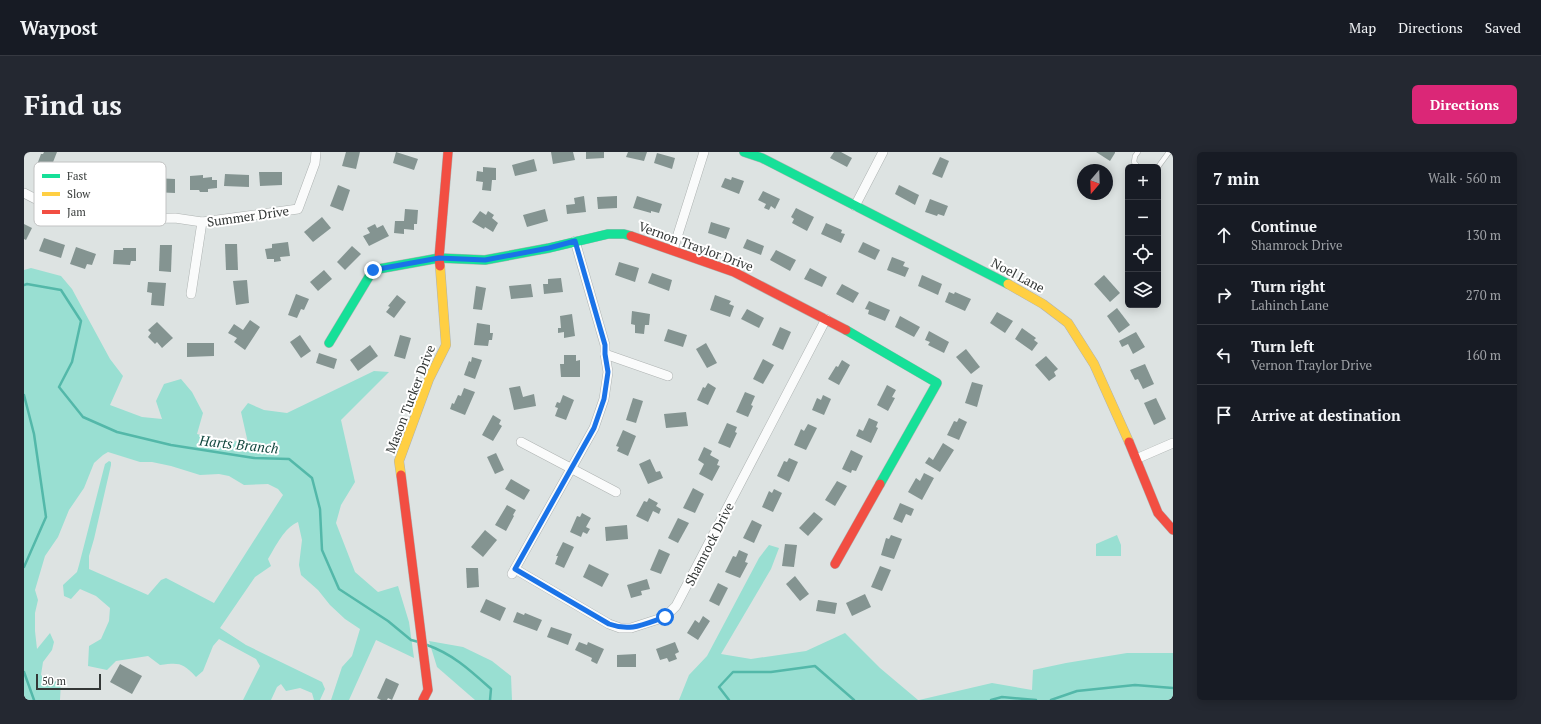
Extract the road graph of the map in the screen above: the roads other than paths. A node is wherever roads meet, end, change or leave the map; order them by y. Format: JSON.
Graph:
{"nodes":[{"id":1,"x":316,"y":152,"type":"edge"},
{"id":2,"x":448,"y":152,"type":"edge"},
{"id":3,"x":704,"y":152,"type":"edge"},
{"id":4,"x":744,"y":152,"type":"edge"},
{"id":5,"x":883,"y":152,"type":"edge"},
{"id":6,"x":1138,"y":152,"type":"edge"},
{"id":7,"x":1169,"y":152,"type":"edge"},
{"id":8,"x":1136,"y":164,"type":"edge"},
{"id":9,"x":1160,"y":164,"type":"edge"},
{"id":10,"x":24,"y":193,"type":"edge"},
{"id":11,"x":34,"y":198,"type":"edge"},
{"id":12,"x":856,"y":206,"type":"junction"},
{"id":13,"x":166,"y":218,"type":"edge"},
{"id":14,"x":202,"y":222,"type":"junction"},
{"id":15,"x":575,"y":241,"type":"junction"},
{"id":16,"x":673,"y":250,"type":"junction"},
{"id":17,"x":439,"y":258,"type":"junction"},
{"id":18,"x":191,"y":294,"type":"dead end"},
{"id":19,"x":826,"y":319,"type":"junction"},
{"id":20,"x":329,"y":343,"type":"dead end"},
{"id":21,"x":605,"y":354,"type":"junction"},
{"id":22,"x":668,"y":376,"type":"dead end"},
{"id":23,"x":521,"y":442,"type":"dead end"},
{"id":24,"x":1173,"y":442,"type":"edge"},
{"id":25,"x":1136,"y":459,"type":"junction"},
{"id":26,"x":571,"y":470,"type":"junction"},
{"id":27,"x":616,"y":492,"type":"dead end"},
{"id":28,"x":1173,"y":530,"type":"edge"},
{"id":29,"x":835,"y":564,"type":"dead end"},
{"id":30,"x":423,"y":700,"type":"edge"}],
"edges":[{"from":1,"to":14,"type":"street","name":"Summer Drive"},
{"from":2,"to":17,"type":"street","name":"Mason Tucker Drive"},
{"from":3,"to":16,"type":"street"},
{"from":4,"to":12,"type":"street","name":"Noel Lane"},
{"from":5,"to":12,"type":"street"},
{"from":6,"to":8,"type":"lane"},
{"from":7,"to":9,"type":"lane"},
{"from":10,"to":11,"type":"street","name":"Summer Drive"},
{"from":12,"to":25,"type":"street","name":"Noel Lane"},
{"from":13,"to":14,"type":"street","name":"Summer Drive"},
{"from":14,"to":18,"type":"street"},
{"from":15,"to":16,"type":"street","name":"Vernon Traylor Drive"},
{"from":15,"to":17,"type":"street","name":"Vernon Traylor Drive"},
{"from":15,"to":21,"type":"street"},
{"from":16,"to":19,"type":"street","name":"Vernon Traylor Drive"},
{"from":17,"to":20,"type":"street","name":"Vernon Traylor Drive"},
{"from":17,"to":30,"type":"street","name":"Mason Tucker Drive"},
{"from":19,"to":26,"type":"street","name":"Shamrock Drive"},
{"from":19,"to":29,"type":"street","name":"Vernon Traylor Drive"},
{"from":21,"to":22,"type":"street"},
{"from":21,"to":26,"type":"street"},
{"from":23,"to":26,"type":"street"},
{"from":24,"to":25,"type":"street"},
{"from":25,"to":28,"type":"street","name":"Noel Lane"},
{"from":26,"to":27,"type":"street"}]}
